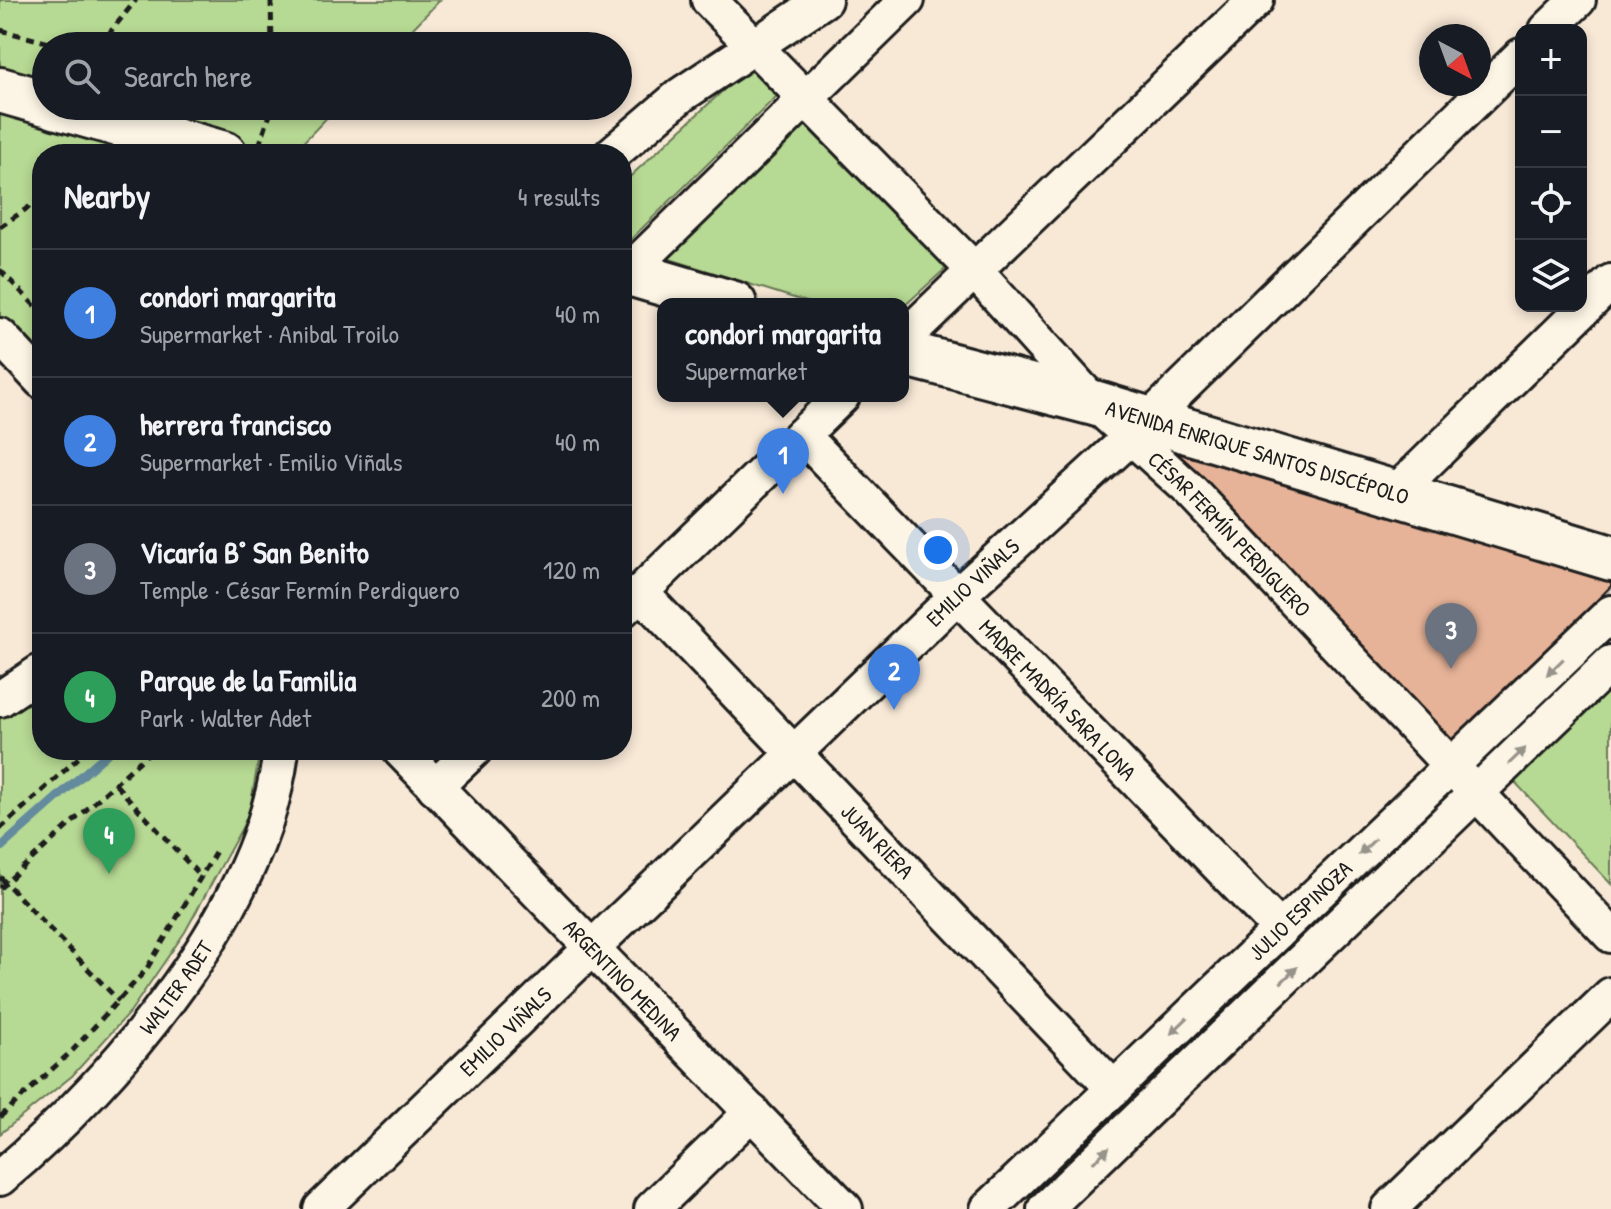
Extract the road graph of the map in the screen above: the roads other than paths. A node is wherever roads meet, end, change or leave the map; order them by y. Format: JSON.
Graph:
{"nodes":[{"id":1,"x":709,"y":0,"type":"edge"},
{"id":2,"x":824,"y":0,"type":"edge"},
{"id":3,"x":907,"y":0,"type":"edge"},
{"id":4,"x":1256,"y":0,"type":"edge"},
{"id":5,"x":1578,"y":0,"type":"edge"},
{"id":6,"x":1553,"y":24,"type":"edge"},
{"id":7,"x":754,"y":44,"type":"junction"},
{"id":8,"x":1515,"y":62,"type":"edge"},
{"id":9,"x":0,"y":90,"type":"edge"},
{"id":10,"x":807,"y":96,"type":"junction"},
{"id":11,"x":32,"y":99,"type":"edge"},
{"id":12,"x":104,"y":120,"type":"edge"},
{"id":13,"x":189,"y":144,"type":"edge"},
{"id":14,"x":624,"y":144,"type":"edge"},
{"id":15,"x":632,"y":266,"type":"edge"},
{"id":16,"x":974,"y":270,"type":"junction"},
{"id":17,"x":632,"y":276,"type":"edge"},
{"id":18,"x":1611,"y":282,"type":"edge"},
{"id":19,"x":712,"y":298,"type":"edge"},
{"id":20,"x":909,"y":333,"type":"edge"},
{"id":21,"x":0,"y":336,"type":"edge"},
{"id":22,"x":909,"y":355,"type":"edge"},
{"id":23,"x":32,"y":370,"type":"edge"},
{"id":24,"x":836,"y":402,"type":"edge"},
{"id":25,"x":1094,"y":403,"type":"junction"},
{"id":26,"x":1139,"y":428,"type":"junction"},
{"id":27,"x":802,"y":435,"type":"junction"},
{"id":28,"x":1395,"y":493,"type":"junction"},
{"id":29,"x":1611,"y":558,"type":"edge"},
{"id":30,"x":956,"y":597,"type":"junction"},
{"id":31,"x":632,"y":600,"type":"edge"},
{"id":32,"x":632,"y":602,"type":"edge"},
{"id":33,"x":1611,"y":613,"type":"edge"},
{"id":34,"x":1611,"y":663,"type":"edge"},
{"id":35,"x":32,"y":678,"type":"edge"},
{"id":36,"x":0,"y":699,"type":"edge"},
{"id":37,"x":794,"y":755,"type":"junction"},
{"id":38,"x":279,"y":760,"type":"edge"},
{"id":39,"x":409,"y":760,"type":"edge"},
{"id":40,"x":463,"y":760,"type":"edge"},
{"id":41,"x":1450,"y":766,"type":"junction"},
{"id":42,"x":435,"y":787,"type":"junction"},
{"id":43,"x":1477,"y":794,"type":"junction"},
{"id":44,"x":1280,"y":929,"type":"junction"},
{"id":45,"x":1611,"y":935,"type":"edge"},
{"id":46,"x":592,"y":947,"type":"junction"},
{"id":47,"x":1611,"y":995,"type":"edge"},
{"id":48,"x":1114,"y":1089,"type":"junction"},
{"id":49,"x":752,"y":1112,"type":"junction"},
{"id":50,"x":0,"y":1178,"type":"edge"},
{"id":51,"x":321,"y":1209,"type":"edge"},
{"id":52,"x":652,"y":1209,"type":"edge"},
{"id":53,"x":845,"y":1209,"type":"edge"},
{"id":54,"x":988,"y":1209,"type":"edge"},
{"id":55,"x":1045,"y":1209,"type":"edge"},
{"id":56,"x":1389,"y":1209,"type":"edge"}],
"edges":[{"from":1,"to":7,"type":"street"},
{"from":2,"to":7,"type":"street"},
{"from":3,"to":10,"type":"street"},
{"from":4,"to":16,"type":"street"},
{"from":5,"to":6,"type":"street"},
{"from":7,"to":10,"type":"street"},
{"from":7,"to":14,"type":"street"},
{"from":8,"to":26,"type":"street","name":"EMILIO VIÑALS"},
{"from":9,"to":11,"type":"main road"},
{"from":10,"to":15,"type":"street"},
{"from":10,"to":16,"type":"street"},
{"from":12,"to":13,"type":"main road"},
{"from":16,"to":20,"type":"street"},
{"from":16,"to":25,"type":"street"},
{"from":17,"to":19,"type":"main road"},
{"from":18,"to":28,"type":"street"},
{"from":21,"to":23,"type":"street"},
{"from":22,"to":25,"type":"main road","name":"AVENIDA ENRIQUE SANTOS DISCÉPOLO"},
{"from":24,"to":27,"type":"street"},
{"from":25,"to":26,"type":"main road","name":"AVENIDA ENRIQUE SANTOS DISCÉPOLO"},
{"from":26,"to":28,"type":"main road","name":"AVENIDA ENRIQUE SANTOS DISCÉPOLO"},
{"from":26,"to":30,"type":"street","name":"EMILIO VIÑALS"},
{"from":26,"to":41,"type":"street","name":"CÉSAR FERMÍN PERDIGUERO"},
{"from":27,"to":30,"type":"street","name":"MADRE MADRÍA SARA LONA"},
{"from":27,"to":31,"type":"street"},
{"from":28,"to":29,"type":"main road","name":"AVENIDA ENRIQUE SANTOS DISCÉPOLO"},
{"from":30,"to":37,"type":"street","name":"EMILIO VIÑALS"},
{"from":30,"to":44,"type":"street","name":"MADRE MADRÍA SARA LONA"},
{"from":32,"to":37,"type":"street","name":"JUAN RIERA"},
{"from":33,"to":41,"type":"street","name":"JULIO ESPINOZA","one_way":true},
{"from":43,"to":34,"type":"street","name":"JULIO ESPINOZA","one_way":true},
{"from":35,"to":36,"type":"street"},
{"from":37,"to":46,"type":"street","name":"EMILIO VIÑALS"},
{"from":37,"to":48,"type":"street","name":"JUAN RIERA"},
{"from":38,"to":50,"type":"street","name":"WALTER ADET"},
{"from":39,"to":42,"type":"street","name":"ARGENTINO MEDINA"},
{"from":40,"to":42,"type":"street"},
{"from":41,"to":43,"type":"street","name":"CÉSAR FERMÍN PERDIGUERO"},
{"from":41,"to":44,"type":"street","name":"JULIO ESPINOZA","one_way":true},
{"from":42,"to":46,"type":"street","name":"ARGENTINO MEDINA"},
{"from":43,"to":45,"type":"street","name":"CÉSAR FERMÍN PERDIGUERO"},
{"from":55,"to":43,"type":"street","name":"JULIO ESPINOZA","one_way":true},
{"from":44,"to":48,"type":"street","name":"JULIO ESPINOZA","one_way":true},
{"from":46,"to":49,"type":"street","name":"ARGENTINO MEDINA"},
{"from":46,"to":51,"type":"street","name":"EMILIO VIÑALS"},
{"from":47,"to":56,"type":"street"},
{"from":48,"to":54,"type":"street","name":"JULIO ESPINOZA"},
{"from":49,"to":52,"type":"street"},
{"from":49,"to":53,"type":"street","name":"ARGENTINO MEDINA"}]}
